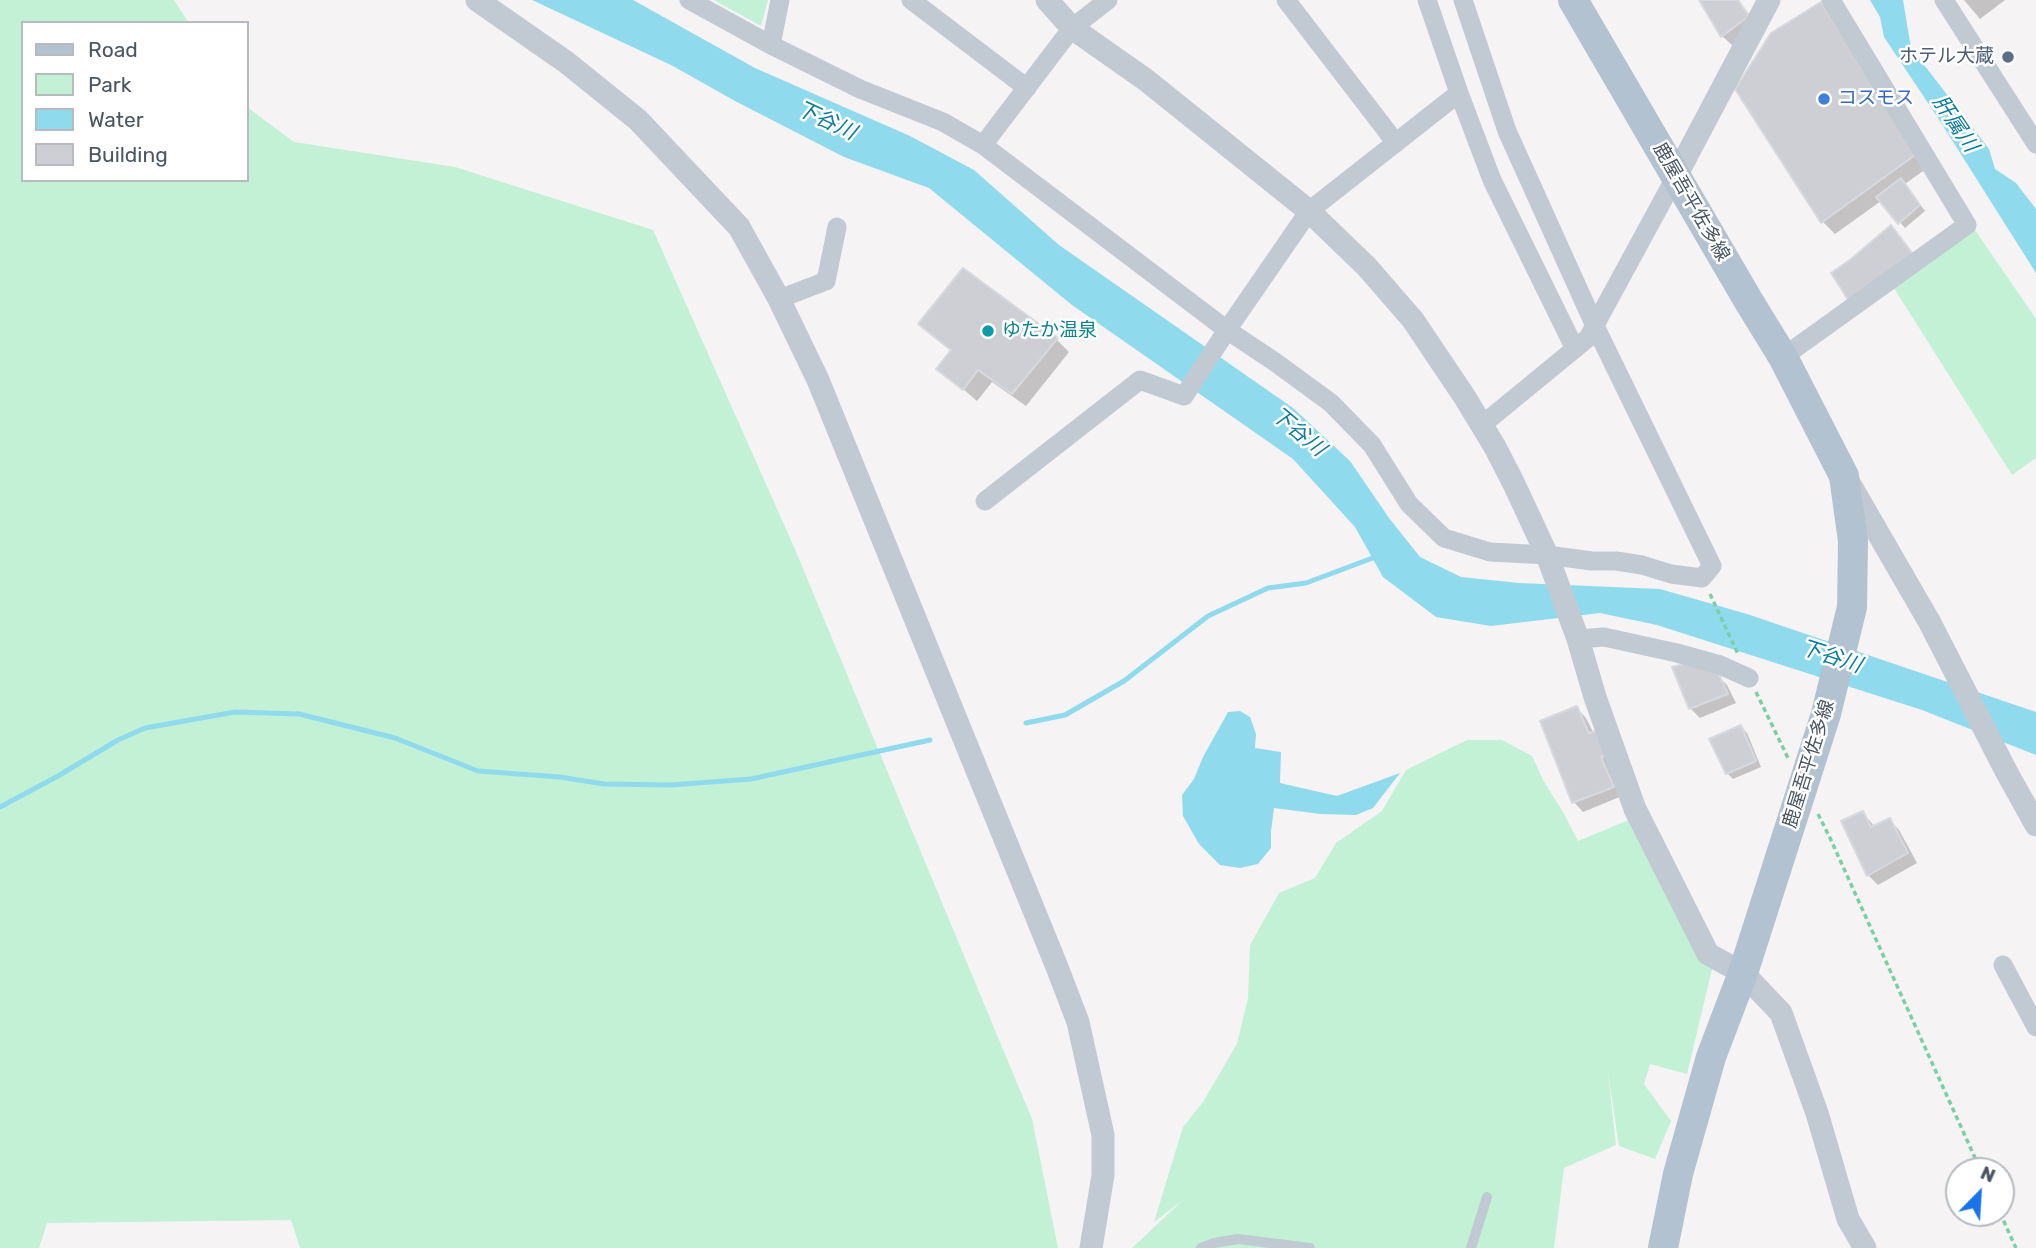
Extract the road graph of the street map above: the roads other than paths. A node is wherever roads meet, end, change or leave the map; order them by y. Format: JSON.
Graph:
{"nodes":[{"id":1,"x":477,"y":0,"type":"edge"},
{"id":2,"x":689,"y":0,"type":"edge"},
{"id":3,"x":780,"y":0,"type":"edge"},
{"id":4,"x":911,"y":0,"type":"edge"},
{"id":5,"x":1047,"y":0,"type":"edge"},
{"id":6,"x":1108,"y":0,"type":"edge"},
{"id":7,"x":1286,"y":0,"type":"edge"},
{"id":8,"x":1427,"y":0,"type":"edge"},
{"id":9,"x":1463,"y":0,"type":"edge"},
{"id":10,"x":1573,"y":0,"type":"edge"},
{"id":11,"x":1769,"y":0,"type":"edge"},
{"id":12,"x":1831,"y":0,"type":"edge"},
{"id":13,"x":1944,"y":0,"type":"edge"},
{"id":14,"x":1072,"y":28,"type":"junction"},
{"id":15,"x":771,"y":45,"type":"junction"},
{"id":16,"x":1027,"y":88,"type":"junction"},
{"id":17,"x":1459,"y":93,"type":"junction"},
{"id":18,"x":1396,"y":143,"type":"junction"},
{"id":19,"x":2036,"y":144,"type":"edge"},
{"id":20,"x":984,"y":145,"type":"junction"},
{"id":21,"x":1676,"y":176,"type":"junction"},
{"id":22,"x":1309,"y":211,"type":"junction"},
{"id":23,"x":837,"y":228,"type":"dead end"},
{"id":24,"x":779,"y":299,"type":"junction"},
{"id":25,"x":1595,"y":326,"type":"junction"},
{"id":26,"x":1227,"y":330,"type":"junction"},
{"id":27,"x":1575,"y":349,"type":"junction"},
{"id":28,"x":1783,"y":357,"type":"junction"},
{"id":29,"x":1482,"y":425,"type":"junction"},
{"id":30,"x":1844,"y":475,"type":"junction"},
{"id":31,"x":985,"y":500,"type":"dead end"},
{"id":32,"x":1547,"y":555,"type":"junction"},
{"id":33,"x":1578,"y":639,"type":"junction"},
{"id":34,"x":1749,"y":678,"type":"road end"},
{"id":35,"x":2036,"y":825,"type":"edge"},
{"id":36,"x":2003,"y":965,"type":"dead end"},
{"id":37,"x":1743,"y":973,"type":"junction"},
{"id":38,"x":2036,"y":1027,"type":"edge"},
{"id":39,"x":1487,"y":1197,"type":"dead end"},
{"id":40,"x":1091,"y":1248,"type":"edge"},
{"id":41,"x":1201,"y":1248,"type":"edge"},
{"id":42,"x":1310,"y":1248,"type":"edge"},
{"id":43,"x":1471,"y":1248,"type":"edge"},
{"id":44,"x":1663,"y":1248,"type":"edge"},
{"id":45,"x":1864,"y":1248,"type":"edge"}],
"edges":[{"from":1,"to":24,"type":"street"},
{"from":2,"to":15,"type":"street"},
{"from":3,"to":15,"type":"street"},
{"from":4,"to":16,"type":"street"},
{"from":5,"to":14,"type":"street"},
{"from":6,"to":14,"type":"street"},
{"from":7,"to":18,"type":"street"},
{"from":8,"to":17,"type":"street"},
{"from":9,"to":25,"type":"street"},
{"from":10,"to":21,"type":"main road","name":"鹿屋吾平佐多線"},
{"from":11,"to":21,"type":"street"},
{"from":12,"to":28,"type":"street"},
{"from":13,"to":19,"type":"street"},
{"from":14,"to":16,"type":"street"},
{"from":14,"to":22,"type":"street"},
{"from":15,"to":20,"type":"street"},
{"from":16,"to":20,"type":"street"},
{"from":17,"to":18,"type":"street"},
{"from":17,"to":27,"type":"street"},
{"from":18,"to":22,"type":"street"},
{"from":20,"to":26,"type":"street"},
{"from":21,"to":25,"type":"street"},
{"from":21,"to":28,"type":"main road","name":"鹿屋吾平佐多線"},
{"from":22,"to":26,"type":"street"},
{"from":22,"to":29,"type":"street"},
{"from":23,"to":24,"type":"street"},
{"from":24,"to":40,"type":"street"},
{"from":25,"to":27,"type":"street"},
{"from":25,"to":32,"type":"street"},
{"from":26,"to":31,"type":"street"},
{"from":26,"to":32,"type":"street"},
{"from":27,"to":29,"type":"street"},
{"from":28,"to":30,"type":"main road","name":"鹿屋吾平佐多線"},
{"from":29,"to":32,"type":"street"},
{"from":30,"to":35,"type":"street"},
{"from":30,"to":37,"type":"main road","name":"鹿屋吾平佐多線"},
{"from":32,"to":33,"type":"street"},
{"from":33,"to":34,"type":"street"},
{"from":33,"to":37,"type":"street"},
{"from":36,"to":38,"type":"street"},
{"from":37,"to":44,"type":"main road","name":"鹿屋吾平佐多線"},
{"from":37,"to":45,"type":"street"},
{"from":39,"to":43,"type":"lane"},
{"from":41,"to":42,"type":"lane"}]}
